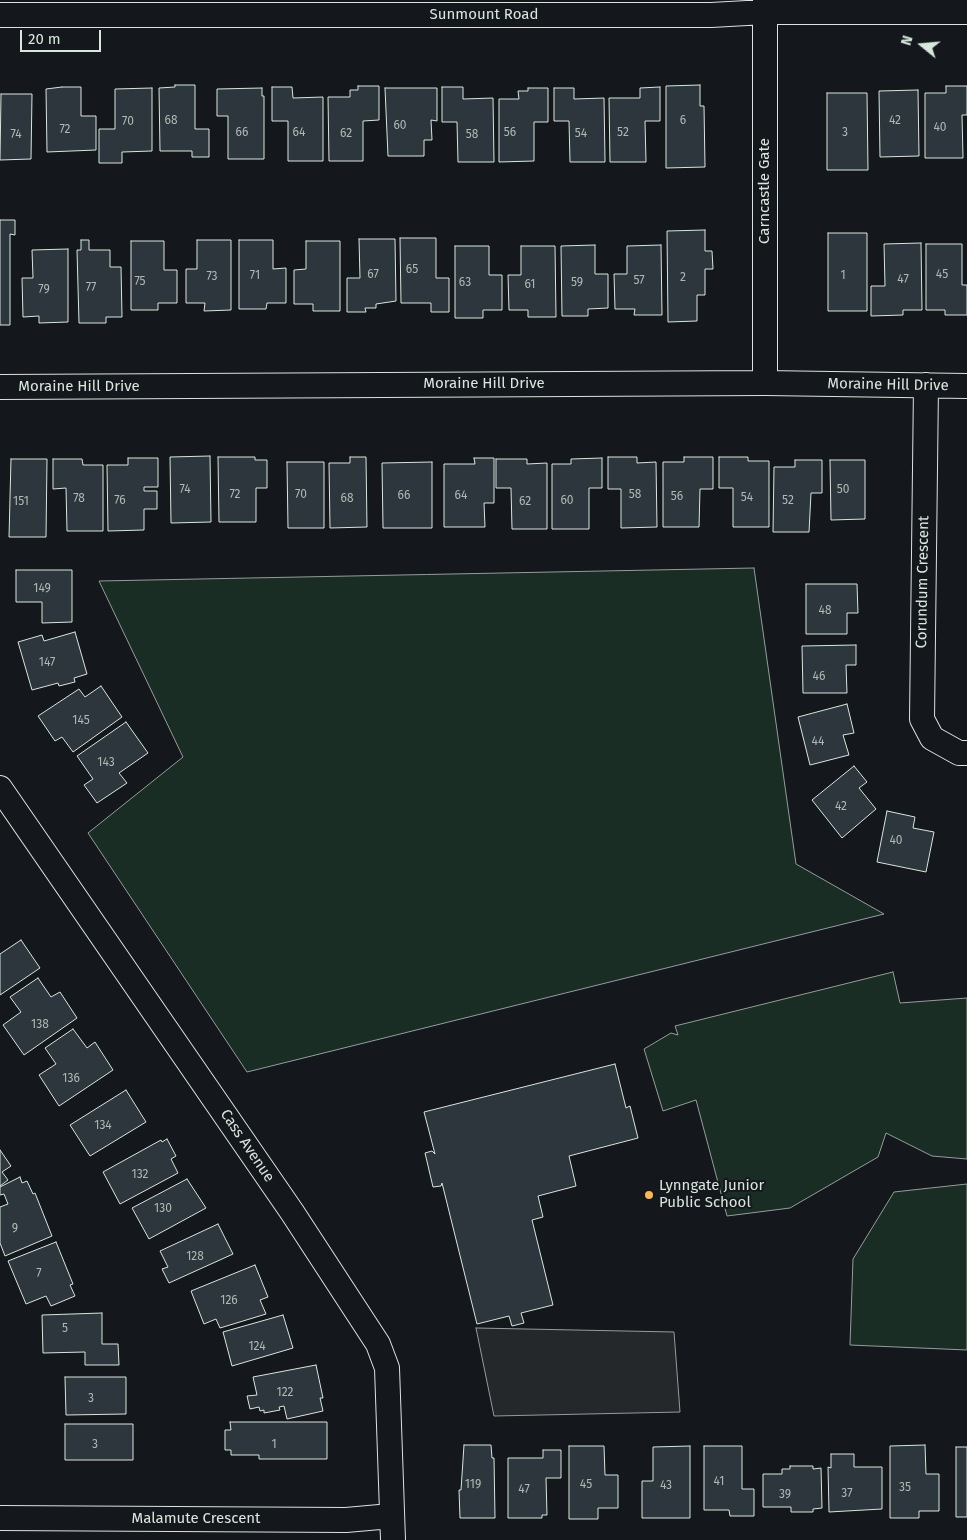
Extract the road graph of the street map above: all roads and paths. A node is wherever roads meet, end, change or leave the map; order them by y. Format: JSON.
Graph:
{"nodes":[{"id":1,"x":765,"y":6,"type":"edge"},
{"id":2,"x":967,"y":12,"type":"edge"},
{"id":3,"x":0,"y":15,"type":"edge"},
{"id":4,"x":765,"y":383,"type":"junction"},
{"id":5,"x":926,"y":385,"type":"junction"},
{"id":6,"x":967,"y":386,"type":"edge"},
{"id":7,"x":0,"y":387,"type":"edge"},
{"id":8,"x":967,"y":753,"type":"edge"},
{"id":9,"x":0,"y":788,"type":"edge"},
{"id":10,"x":391,"y":1516,"type":"junction"},
{"id":11,"x":0,"y":1518,"type":"edge"},
{"id":12,"x":393,"y":1540,"type":"edge"}],
"edges":[{"from":1,"to":2,"type":"street","name":"Sunmount Road"},
{"from":1,"to":3,"type":"street","name":"Sunmount Road"},
{"from":1,"to":4,"type":"street","name":"Carncastle Gate"},
{"from":4,"to":5,"type":"street","name":"Moraine Hill Drive"},
{"from":4,"to":7,"type":"street","name":"Moraine Hill Drive"},
{"from":5,"to":6,"type":"street","name":"Moraine Hill Drive"},
{"from":5,"to":8,"type":"street","name":"Corundum Crescent"},
{"from":9,"to":10,"type":"street","name":"Cass Avenue"},
{"from":10,"to":11,"type":"street","name":"Malamute Crescent"},
{"from":10,"to":12,"type":"street","name":"Cass Avenue"}]}
